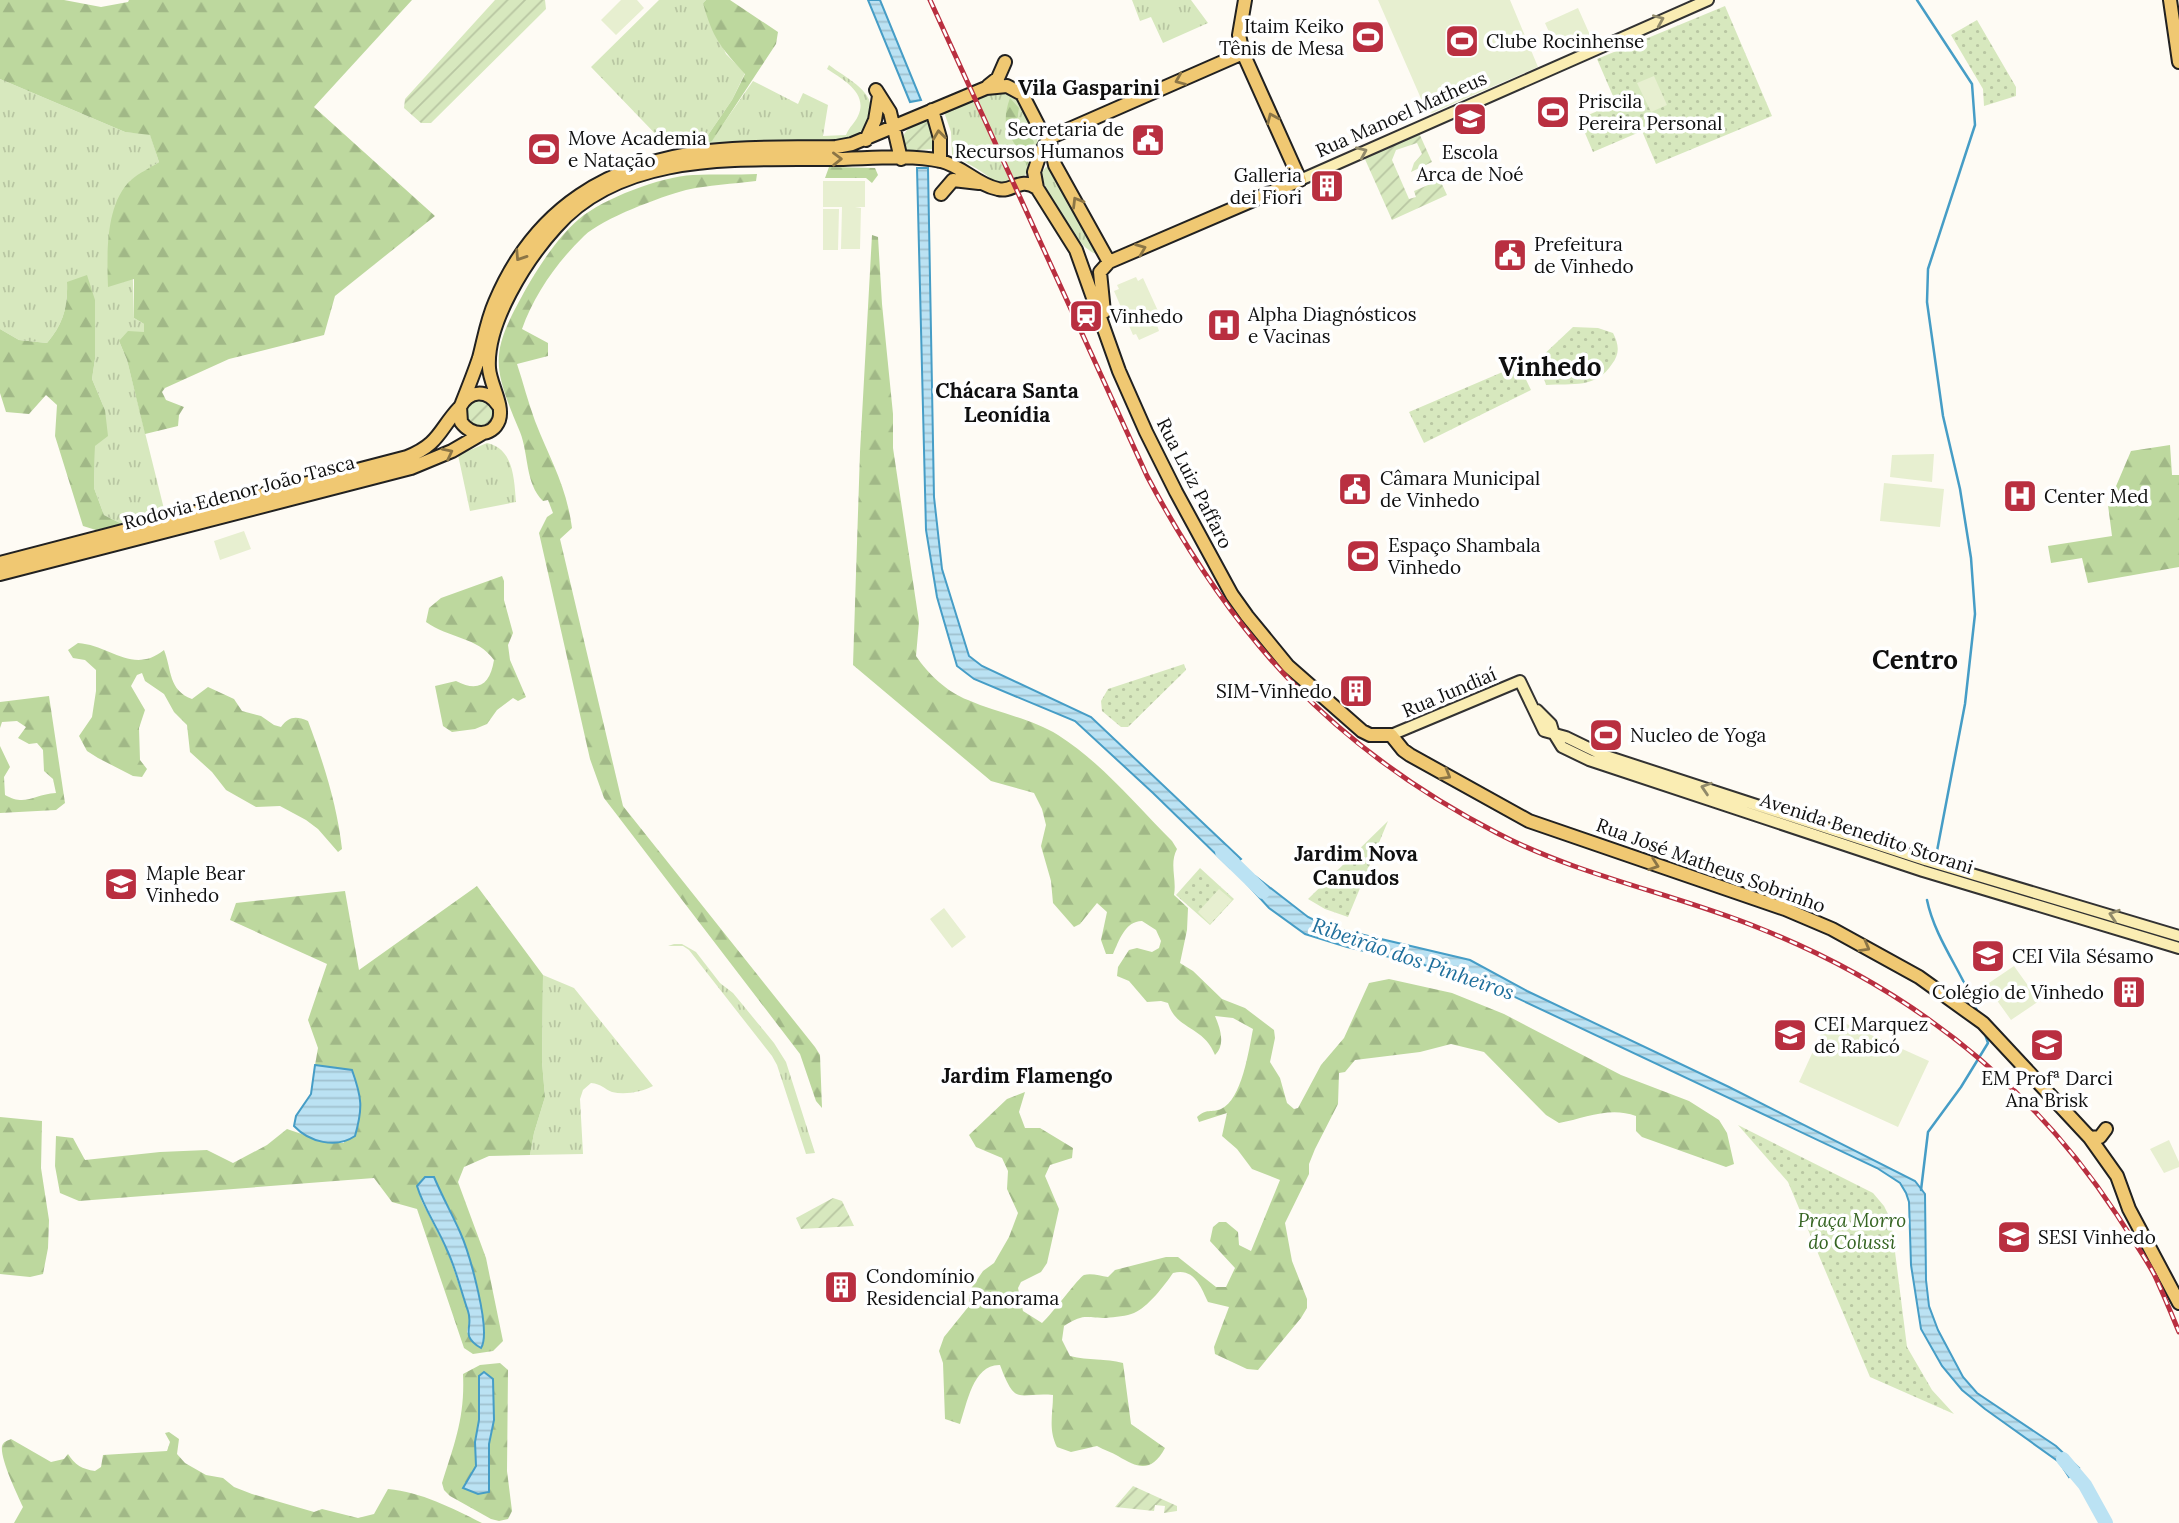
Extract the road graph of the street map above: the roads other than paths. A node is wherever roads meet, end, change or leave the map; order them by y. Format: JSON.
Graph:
{"nodes":[{"id":1,"x":1245,"y":0,"type":"edge"},
{"id":2,"x":1708,"y":0,"type":"edge"},
{"id":3,"x":2170,"y":0,"type":"edge"},
{"id":4,"x":1243,"y":53,"type":"junction"},
{"id":5,"x":1005,"y":62,"type":"dead end"},
{"id":6,"x":2179,"y":62,"type":"edge"},
{"id":7,"x":986,"y":88,"type":"junction"},
{"id":8,"x":879,"y":96,"type":"junction"},
{"id":9,"x":932,"y":110,"type":"junction"},
{"id":10,"x":915,"y":117,"type":"junction"},
{"id":11,"x":895,"y":127,"type":"junction"},
{"id":12,"x":1049,"y":138,"type":"junction"},
{"id":13,"x":866,"y":140,"type":"junction"},
{"id":14,"x":819,"y":148,"type":"junction"},
{"id":15,"x":801,"y":159,"type":"junction"},
{"id":16,"x":901,"y":159,"type":"junction"},
{"id":17,"x":944,"y":162,"type":"junction"},
{"id":18,"x":1036,"y":165,"type":"junction"},
{"id":19,"x":1055,"y":165,"type":"junction"},
{"id":20,"x":956,"y":180,"type":"junction"},
{"id":21,"x":1300,"y":180,"type":"junction"},
{"id":22,"x":987,"y":186,"type":"junction"},
{"id":23,"x":1037,"y":188,"type":"junction"},
{"id":24,"x":941,"y":194,"type":"dead end"},
{"id":25,"x":1076,"y":250,"type":"junction"},
{"id":26,"x":1109,"y":262,"type":"junction"},
{"id":27,"x":1107,"y":333,"type":"junction"},
{"id":28,"x":461,"y":405,"type":"junction"},
{"id":29,"x":498,"y":405,"type":"junction"},
{"id":30,"x":483,"y":433,"type":"junction"},
{"id":31,"x":0,"y":563,"type":"edge"},
{"id":32,"x":0,"y":574,"type":"edge"},
{"id":33,"x":1520,"y":681,"type":"joint"},
{"id":34,"x":1554,"y":734,"type":"junction"},
{"id":35,"x":1391,"y":736,"type":"junction"},
{"id":36,"x":2162,"y":931,"type":"junction"},
{"id":37,"x":2179,"y":936,"type":"edge"},
{"id":38,"x":2164,"y":943,"type":"junction"},
{"id":39,"x":2179,"y":948,"type":"edge"},
{"id":40,"x":2106,"y":1129,"type":"dead end"},
{"id":41,"x":2090,"y":1138,"type":"junction"},
{"id":42,"x":2179,"y":1303,"type":"edge"}],
"edges":[{"from":1,"to":4,"type":"main road"},
{"from":21,"to":2,"type":"main road","name":"Rua Manoel Matheus","one_way":true},
{"from":3,"to":6,"type":"main road"},
{"from":4,"to":12,"type":"main road","one_way":true},
{"from":21,"to":4,"type":"main road","one_way":true},
{"from":5,"to":7,"type":"main road"},
{"from":7,"to":9,"type":"main road","name":"Rodovia Edenor João Tasca"},
{"from":7,"to":12,"type":"main road","name":"Rodovia Edenor João Tasca"},
{"from":8,"to":10,"type":"main road"},
{"from":8,"to":11,"type":"main road"},
{"from":8,"to":13,"type":"main road"},
{"from":9,"to":10,"type":"main road","name":"Rodovia Edenor João Tasca"},
{"from":17,"to":9,"type":"main road","one_way":true},
{"from":10,"to":11,"type":"main road","name":"Rodovia Edenor João Tasca"},
{"from":11,"to":13,"type":"main road","name":"Rodovia Edenor João Tasca"},
{"from":11,"to":16,"type":"main road"},
{"from":12,"to":18,"type":"main road"},
{"from":12,"to":19,"type":"main road"},
{"from":13,"to":14,"type":"main road","name":"Rodovia Edenor João Tasca"},
{"from":14,"to":15,"type":"main road"},
{"from":14,"to":28,"type":"main road","name":"Rodovia Edenor João Tasca","one_way":true},
{"from":15,"to":16,"type":"main road","one_way":true},
{"from":15,"to":29,"type":"main road"},
{"from":16,"to":17,"type":"main road"},
{"from":17,"to":20,"type":"main road"},
{"from":17,"to":22,"type":"main road"},
{"from":18,"to":19,"type":"main road"},
{"from":18,"to":23,"type":"main road"},
{"from":26,"to":19,"type":"main road","one_way":true},
{"from":20,"to":22,"type":"main road"},
{"from":20,"to":24,"type":"main road"},
{"from":26,"to":21,"type":"main road","name":"Rua Manoel Matheus","one_way":true},
{"from":22,"to":23,"type":"main road"},
{"from":23,"to":25,"type":"main road","name":"Rua Luiz Paffaro"},
{"from":25,"to":26,"type":"main road"},
{"from":25,"to":27,"type":"main road","name":"Rua Luiz Paffaro"},
{"from":26,"to":27,"type":"main road"},
{"from":27,"to":35,"type":"main road","name":"Rua Luiz Paffaro"},
{"from":28,"to":29,"type":"main road"},
{"from":28,"to":30,"type":"main road"},
{"from":28,"to":31,"type":"main road","name":"Rodovia Edenor João Tasca"},
{"from":29,"to":30,"type":"main road"},
{"from":32,"to":30,"type":"main road","name":"Rodovia Edenor João Tasca","one_way":true},
{"from":33,"to":34,"type":"main road","name":"Avenida Benedito Storani"},
{"from":33,"to":35,"type":"main road","name":"Rua Jundiaí"},
{"from":36,"to":34,"type":"main road","name":"Avenida Benedito Storani","one_way":true},
{"from":34,"to":38,"type":"main road","name":"Avenida Benedito Storani"},
{"from":35,"to":41,"type":"main road","name":"Rua José Matheus Sobrinho","one_way":true},
{"from":36,"to":37,"type":"main road","name":"Avenida Benedito Storani"},
{"from":36,"to":38,"type":"main road"},
{"from":38,"to":39,"type":"main road","name":"Avenida Benedito Storani"},
{"from":40,"to":41,"type":"main road"},
{"from":41,"to":42,"type":"main road","name":"Rua José Matheus Sobrinho"}]}
